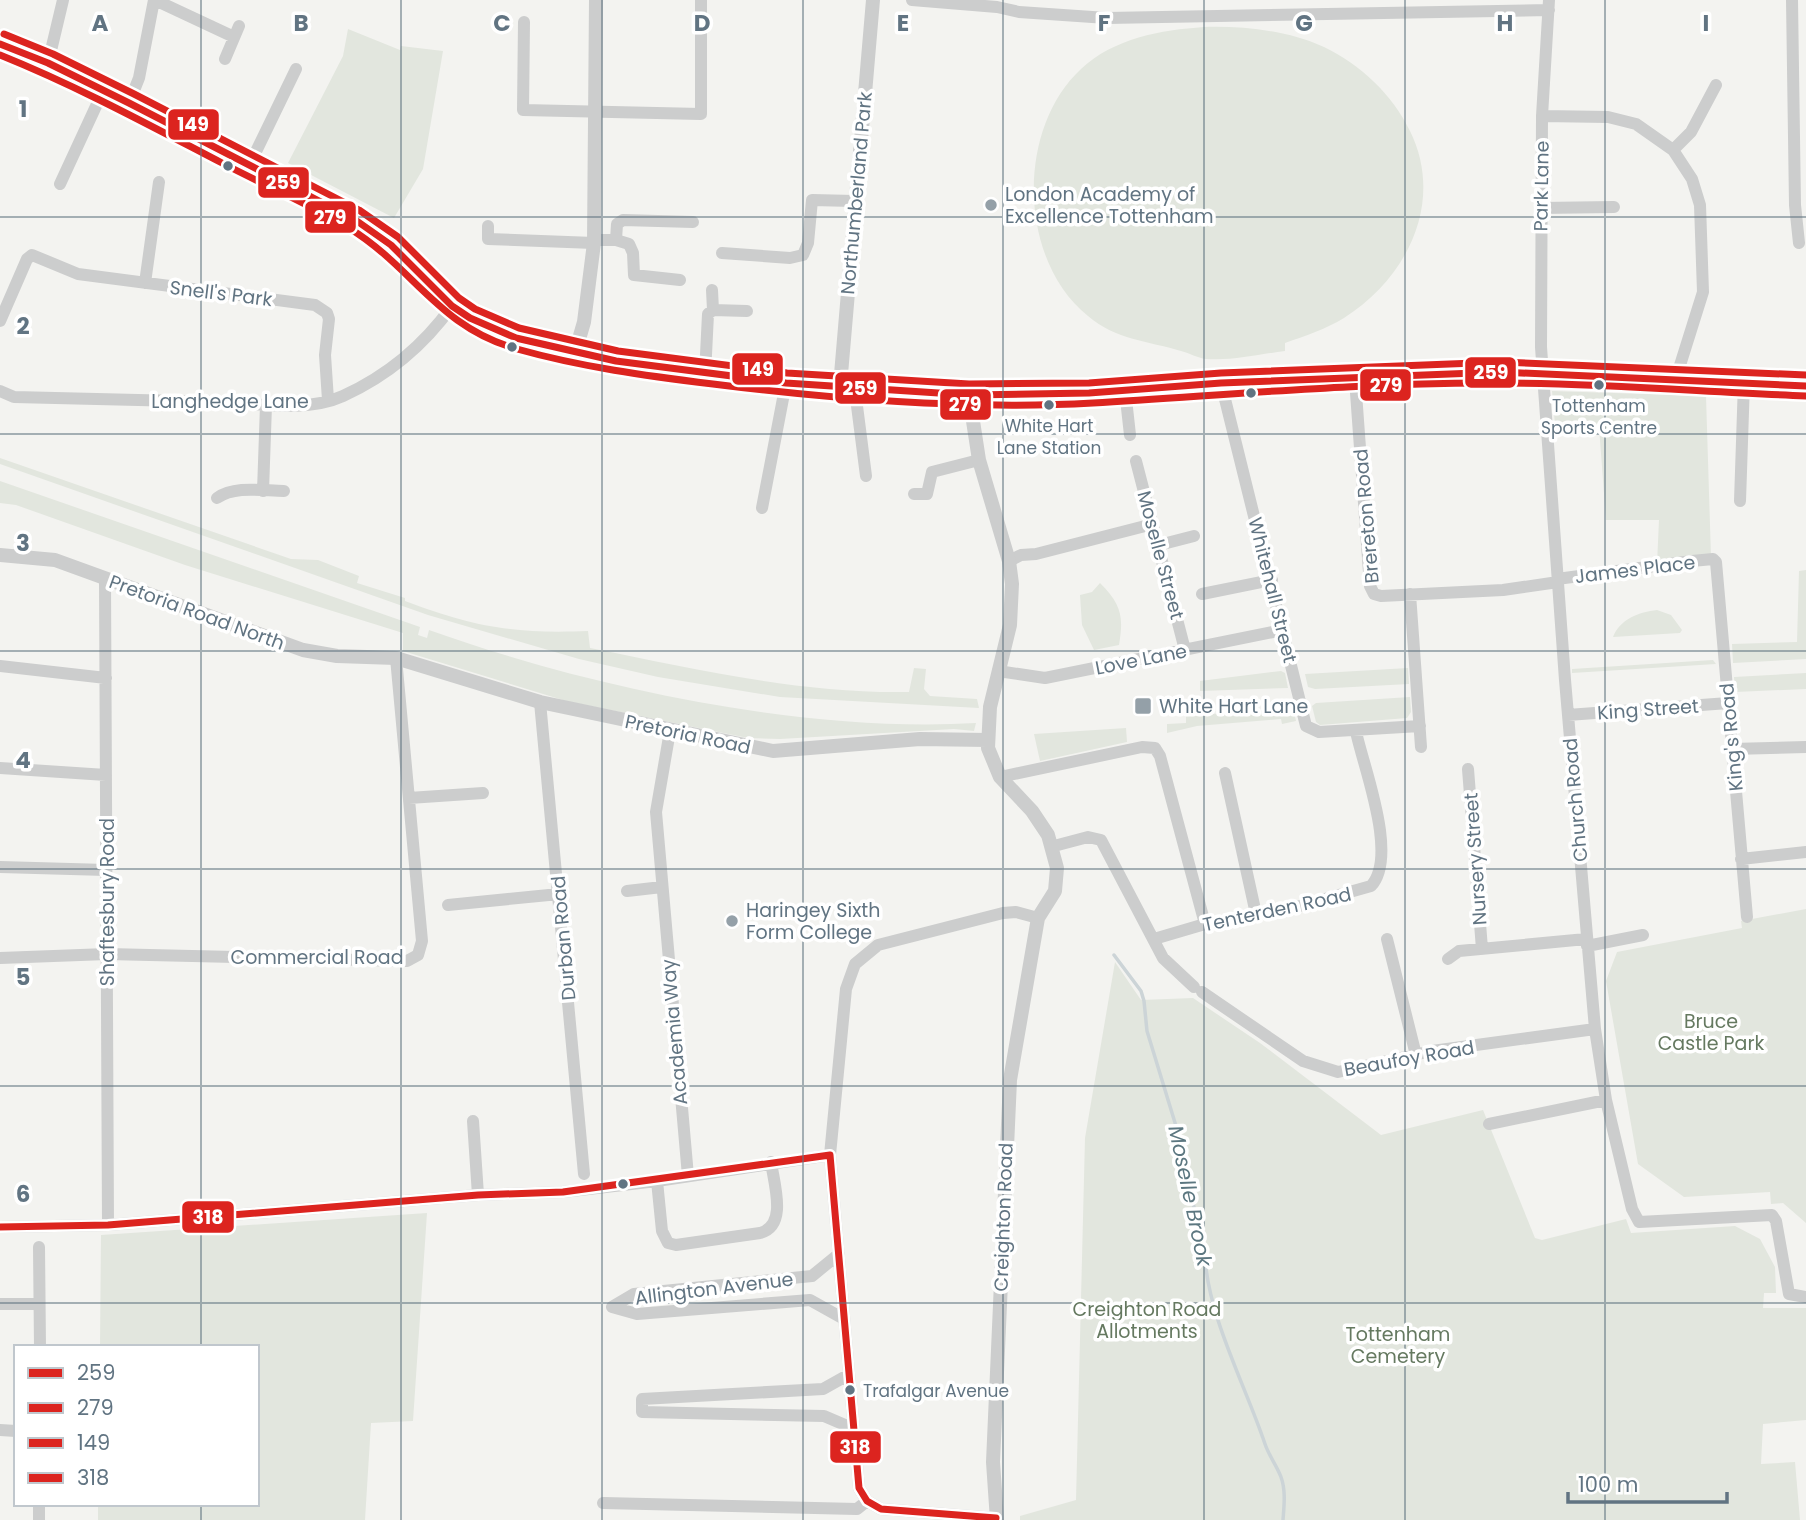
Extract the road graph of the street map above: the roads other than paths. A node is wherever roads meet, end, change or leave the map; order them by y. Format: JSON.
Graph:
{"nodes":[{"id":1,"x":63,"y":0,"type":"edge"},
{"id":2,"x":154,"y":0,"type":"edge"},
{"id":3,"x":596,"y":0,"type":"edge"},
{"id":4,"x":702,"y":0,"type":"edge"},
{"id":5,"x":873,"y":0,"type":"edge"},
{"id":6,"x":912,"y":0,"type":"edge"},
{"id":7,"x":1792,"y":0,"type":"edge"},
{"id":8,"x":1549,"y":5,"type":"edge"},
{"id":9,"x":524,"y":22,"type":"dead end"},
{"id":10,"x":0,"y":44,"type":"edge"},
{"id":11,"x":226,"y":59,"type":"dead end"},
{"id":12,"x":48,"y":63,"type":"junction"},
{"id":13,"x":296,"y":69,"type":"dead end"},
{"id":14,"x":1716,"y":85,"type":"dead end"},
{"id":15,"x":103,"y":91,"type":"junction"},
{"id":16,"x":129,"y":103,"type":"junction"},
{"id":17,"x":594,"y":114,"type":"junction"},
{"id":18,"x":1542,"y":116,"type":"junction"},
{"id":19,"x":1673,"y":150,"type":"junction"},
{"id":20,"x":250,"y":164,"type":"junction"},
{"id":21,"x":159,"y":182,"type":"dead end"},
{"id":22,"x":60,"y":184,"type":"dead end"},
{"id":23,"x":855,"y":201,"type":"junction"},
{"id":24,"x":1614,"y":207,"type":"dead end"},
{"id":25,"x":1541,"y":208,"type":"junction"},
{"id":26,"x":693,"y":222,"type":"dead end"},
{"id":27,"x":488,"y":226,"type":"dead end"},
{"id":28,"x":615,"y":240,"type":"junction"},
{"id":29,"x":594,"y":242,"type":"junction"},
{"id":30,"x":1799,"y":243,"type":"dead end"},
{"id":31,"x":722,"y":253,"type":"dead end"},
{"id":32,"x":680,"y":280,"type":"dead end"},
{"id":33,"x":145,"y":283,"type":"junction"},
{"id":34,"x":712,"y":290,"type":"dead end"},
{"id":35,"x":452,"y":306,"type":"junction"},
{"id":36,"x":713,"y":310,"type":"junction"},
{"id":37,"x":747,"y":311,"type":"dead end"},
{"id":38,"x":0,"y":321,"type":"edge"},
{"id":39,"x":575,"y":353,"type":"junction"},
{"id":40,"x":1543,"y":372,"type":"junction"},
{"id":41,"x":705,"y":375,"type":"junction"},
{"id":42,"x":1675,"y":378,"type":"junction"},
{"id":43,"x":1355,"y":379,"type":"junction"},
{"id":44,"x":1744,"y":382,"type":"junction"},
{"id":45,"x":786,"y":383,"type":"junction"},
{"id":46,"x":1221,"y":383,"type":"junction"},
{"id":47,"x":841,"y":386,"type":"junction"},
{"id":48,"x":1806,"y":386,"type":"edge"},
{"id":49,"x":861,"y":387,"type":"junction"},
{"id":50,"x":1125,"y":390,"type":"junction"},
{"id":51,"x":0,"y":391,"type":"edge"},
{"id":52,"x":969,"y":396,"type":"junction"},
{"id":53,"x":328,"y":400,"type":"junction"},
{"id":54,"x":266,"y":405,"type":"junction"},
{"id":55,"x":1130,"y":435,"type":"dead end"},
{"id":56,"x":979,"y":460,"type":"junction"},
{"id":57,"x":1136,"y":461,"type":"dead end"},
{"id":58,"x":866,"y":476,"type":"dead end"},
{"id":59,"x":263,"y":491,"type":"junction"},
{"id":60,"x":284,"y":491,"type":"dead end"},
{"id":61,"x":914,"y":494,"type":"dead end"},
{"id":62,"x":217,"y":498,"type":"dead end"},
{"id":63,"x":1740,"y":501,"type":"dead end"},
{"id":64,"x":762,"y":508,"type":"dead end"},
{"id":65,"x":1153,"y":524,"type":"junction"},
{"id":66,"x":1194,"y":536,"type":"dead end"},
{"id":67,"x":1159,"y":545,"type":"junction"},
{"id":68,"x":0,"y":555,"type":"edge"},
{"id":69,"x":1713,"y":559,"type":"joint"},
{"id":70,"x":1009,"y":561,"type":"junction"},
{"id":71,"x":105,"y":580,"type":"junction"},
{"id":72,"x":1272,"y":580,"type":"junction"},
{"id":73,"x":1557,"y":581,"type":"junction"},
{"id":74,"x":1202,"y":594,"type":"dead end"},
{"id":75,"x":1410,"y":594,"type":"junction"},
{"id":76,"x":1283,"y":630,"type":"junction"},
{"id":77,"x":1185,"y":650,"type":"junction"},
{"id":78,"x":396,"y":658,"type":"junction"},
{"id":79,"x":0,"y":666,"type":"edge"},
{"id":80,"x":998,"y":671,"type":"junction"},
{"id":81,"x":106,"y":678,"type":"junction"},
{"id":82,"x":540,"y":702,"type":"junction"},
{"id":83,"x":1728,"y":703,"type":"junction"},
{"id":84,"x":1568,"y":715,"type":"junction"},
{"id":85,"x":1420,"y":726,"type":"junction"},
{"id":86,"x":670,"y":731,"type":"junction"},
{"id":87,"x":1357,"y":736,"type":"dead end"},
{"id":88,"x":987,"y":740,"type":"junction"},
{"id":89,"x":1421,"y":747,"type":"dead end"},
{"id":90,"x":1806,"y":747,"type":"edge"},
{"id":91,"x":1732,"y":749,"type":"junction"},
{"id":92,"x":0,"y":768,"type":"edge"},
{"id":93,"x":1468,"y":769,"type":"dead end"},
{"id":94,"x":1225,"y":773,"type":"dead end"},
{"id":95,"x":106,"y":775,"type":"junction"},
{"id":96,"x":1000,"y":777,"type":"junction"},
{"id":97,"x":483,"y":793,"type":"dead end"},
{"id":98,"x":410,"y":798,"type":"junction"},
{"id":99,"x":1054,"y":846,"type":"junction"},
{"id":100,"x":1806,"y":852,"type":"edge"},
{"id":101,"x":1741,"y":859,"type":"junction"},
{"id":102,"x":0,"y":867,"type":"edge"},
{"id":103,"x":106,"y":870,"type":"junction"},
{"id":104,"x":662,"y":887,"type":"junction"},
{"id":105,"x":627,"y":891,"type":"dead end"},
{"id":106,"x":559,"y":894,"type":"junction"},
{"id":107,"x":448,"y":905,"type":"dead end"},
{"id":108,"x":1256,"y":914,"type":"junction"},
{"id":109,"x":1747,"y":917,"type":"dead end"},
{"id":110,"x":1038,"y":918,"type":"junction"},
{"id":111,"x":1205,"y":924,"type":"junction"},
{"id":112,"x":1643,"y":935,"type":"dead end"},
{"id":113,"x":1154,"y":939,"type":"junction"},
{"id":114,"x":1387,"y":939,"type":"dead end"},
{"id":115,"x":1587,"y":942,"type":"junction"},
{"id":116,"x":1482,"y":949,"type":"junction"},
{"id":117,"x":107,"y":954,"type":"junction"},
{"id":118,"x":0,"y":958,"type":"edge"},
{"id":119,"x":1448,"y":959,"type":"dead end"},
{"id":120,"x":1595,"y":1029,"type":"junction"},
{"id":121,"x":1416,"y":1055,"type":"junction"},
{"id":122,"x":1606,"y":1100,"type":"junction"},
{"id":123,"x":473,"y":1121,"type":"dead end"},
{"id":124,"x":1489,"y":1124,"type":"dead end"},
{"id":125,"x":830,"y":1155,"type":"junction"},
{"id":126,"x":771,"y":1162,"type":"junction"},
{"id":127,"x":584,"y":1174,"type":"dead end"},
{"id":128,"x":688,"y":1177,"type":"junction"},
{"id":129,"x":657,"y":1181,"type":"junction"},
{"id":130,"x":478,"y":1195,"type":"junction"},
{"id":131,"x":108,"y":1225,"type":"junction"},
{"id":132,"x":0,"y":1227,"type":"edge"},
{"id":133,"x":39,"y":1247,"type":"dead end"},
{"id":134,"x":839,"y":1254,"type":"junction"},
{"id":135,"x":698,"y":1288,"type":"junction"},
{"id":136,"x":1806,"y":1297,"type":"edge"},
{"id":137,"x":0,"y":1304,"type":"edge"},
{"id":138,"x":39,"y":1304,"type":"junction"},
{"id":139,"x":701,"y":1310,"type":"junction"},
{"id":140,"x":844,"y":1318,"type":"junction"},
{"id":141,"x":40,"y":1345,"type":"edge"},
{"id":142,"x":848,"y":1375,"type":"junction"},
{"id":143,"x":701,"y":1396,"type":"junction"},
{"id":144,"x":701,"y":1413,"type":"junction"},
{"id":145,"x":852,"y":1428,"type":"junction"},
{"id":146,"x":867,"y":1501,"type":"junction"},
{"id":147,"x":603,"y":1503,"type":"dead end"},
{"id":148,"x":708,"y":1505,"type":"junction"},
{"id":149,"x":787,"y":1514,"type":"edge"},
{"id":150,"x":997,"y":1519,"type":"edge"},
{"id":151,"x":706,"y":1520,"type":"edge"}],
"edges":[{"from":1,"to":12,"type":"street"},
{"from":2,"to":11,"type":"street"},
{"from":2,"to":16,"type":"street"},
{"from":3,"to":17,"type":"street"},
{"from":4,"to":17,"type":"street"},
{"from":5,"to":23,"type":"street","name":"Northumberland Park"},
{"from":6,"to":8,"type":"street"},
{"from":7,"to":30,"type":"street"},
{"from":8,"to":18,"type":"street","name":"Park Lane"},
{"from":9,"to":17,"type":"street"},
{"from":10,"to":12,"type":"main road"},
{"from":12,"to":15,"type":"main road"},
{"from":13,"to":20,"type":"street"},
{"from":14,"to":19,"type":"street"},
{"from":15,"to":16,"type":"main road"},
{"from":15,"to":22,"type":"street"},
{"from":16,"to":20,"type":"main road"},
{"from":17,"to":29,"type":"street"},
{"from":18,"to":19,"type":"street"},
{"from":18,"to":25,"type":"street","name":"Park Lane"},
{"from":19,"to":42,"type":"street"},
{"from":20,"to":35,"type":"main road"},
{"from":21,"to":33,"type":"street"},
{"from":23,"to":31,"type":"street"},
{"from":23,"to":47,"type":"street","name":"Northumberland Park"},
{"from":24,"to":25,"type":"street"},
{"from":25,"to":40,"type":"street","name":"Park Lane"},
{"from":26,"to":28,"type":"street"},
{"from":27,"to":29,"type":"street"},
{"from":28,"to":29,"type":"street"},
{"from":28,"to":32,"type":"street"},
{"from":29,"to":39,"type":"street"},
{"from":33,"to":38,"type":"street","name":"Snell's Park"},
{"from":33,"to":53,"type":"street","name":"Snell's Park"},
{"from":34,"to":36,"type":"street"},
{"from":35,"to":39,"type":"main road"},
{"from":35,"to":53,"type":"street","name":"Langhedge Lane"},
{"from":36,"to":37,"type":"street"},
{"from":36,"to":41,"type":"street"},
{"from":39,"to":41,"type":"main road"},
{"from":40,"to":42,"type":"main road"},
{"from":40,"to":43,"type":"main road"},
{"from":40,"to":73,"type":"street","name":"Church Road"},
{"from":41,"to":45,"type":"main road"},
{"from":42,"to":44,"type":"main road"},
{"from":43,"to":46,"type":"main road"},
{"from":43,"to":75,"type":"street","name":"Brereton Road"},
{"from":44,"to":48,"type":"main road"},
{"from":44,"to":63,"type":"street"},
{"from":45,"to":47,"type":"main road"},
{"from":45,"to":64,"type":"street"},
{"from":46,"to":50,"type":"main road"},
{"from":46,"to":72,"type":"street","name":"Whitehall Street"},
{"from":47,"to":49,"type":"main road"},
{"from":49,"to":52,"type":"main road"},
{"from":49,"to":58,"type":"street"},
{"from":50,"to":52,"type":"main road"},
{"from":50,"to":55,"type":"street"},
{"from":51,"to":54,"type":"street","name":"Langhedge Lane"},
{"from":52,"to":56,"type":"street"},
{"from":53,"to":54,"type":"street","name":"Langhedge Lane"},
{"from":54,"to":59,"type":"street"},
{"from":56,"to":61,"type":"street"},
{"from":56,"to":70,"type":"street"},
{"from":57,"to":65,"type":"street","name":"Moselle Street"},
{"from":59,"to":60,"type":"street"},
{"from":59,"to":62,"type":"street"},
{"from":65,"to":67,"type":"street","name":"Moselle Street"},
{"from":65,"to":70,"type":"street"},
{"from":66,"to":67,"type":"street"},
{"from":67,"to":77,"type":"street","name":"Moselle Street"},
{"from":68,"to":71,"type":"street","name":"Pretoria Road North"},
{"from":69,"to":73,"type":"street","name":"James Place"},
{"from":69,"to":83,"type":"street","name":"King's Road"},
{"from":70,"to":80,"type":"street"},
{"from":71,"to":78,"type":"street","name":"Pretoria Road North"},
{"from":71,"to":81,"type":"street","name":"Shaftesbury Road"},
{"from":72,"to":74,"type":"street"},
{"from":72,"to":76,"type":"street","name":"Whitehall Street"},
{"from":73,"to":75,"type":"street","name":"Brereton Road"},
{"from":73,"to":84,"type":"street","name":"Church Road"},
{"from":75,"to":85,"type":"street"},
{"from":76,"to":77,"type":"street","name":"Love Lane"},
{"from":76,"to":85,"type":"street","name":"Whitehall Street"},
{"from":77,"to":80,"type":"street","name":"Love Lane"},
{"from":78,"to":82,"type":"street","name":"Pretoria Road"},
{"from":78,"to":98,"type":"street","name":"Commercial Road"},
{"from":79,"to":81,"type":"street"},
{"from":80,"to":88,"type":"street"},
{"from":81,"to":95,"type":"street","name":"Shaftesbury Road"},
{"from":82,"to":86,"type":"street","name":"Pretoria Road"},
{"from":82,"to":106,"type":"street","name":"Durban Road"},
{"from":83,"to":84,"type":"street","name":"King Street"},
{"from":83,"to":91,"type":"street","name":"King's Road"},
{"from":84,"to":115,"type":"street","name":"Church Road"},
{"from":85,"to":89,"type":"street"},
{"from":86,"to":88,"type":"street","name":"Pretoria Road"},
{"from":86,"to":104,"type":"street","name":"Academia Way"},
{"from":87,"to":108,"type":"street","name":"Tenterden Road"},
{"from":88,"to":96,"type":"street"},
{"from":90,"to":91,"type":"street"},
{"from":91,"to":101,"type":"street","name":"King's Road"},
{"from":92,"to":95,"type":"street"},
{"from":93,"to":116,"type":"street","name":"Nursery Street"},
{"from":94,"to":108,"type":"street"},
{"from":95,"to":103,"type":"street","name":"Shaftesbury Road"},
{"from":96,"to":99,"type":"street"},
{"from":96,"to":111,"type":"street"},
{"from":97,"to":98,"type":"street"},
{"from":98,"to":117,"type":"street","name":"Commercial Road"},
{"from":99,"to":110,"type":"street"},
{"from":99,"to":113,"type":"street","name":"Beaufoy Road"},
{"from":100,"to":101,"type":"street"},
{"from":101,"to":109,"type":"street","name":"King's Road"},
{"from":102,"to":103,"type":"street"},
{"from":103,"to":117,"type":"street","name":"Shaftesbury Road"},
{"from":104,"to":105,"type":"street"},
{"from":104,"to":128,"type":"street","name":"Academia Way"},
{"from":106,"to":107,"type":"street"},
{"from":106,"to":127,"type":"street","name":"Durban Road"},
{"from":108,"to":111,"type":"street","name":"Tenterden Road"},
{"from":110,"to":125,"type":"street"},
{"from":110,"to":150,"type":"street","name":"Creighton Road"},
{"from":111,"to":113,"type":"street","name":"Tenterden Road"},
{"from":112,"to":115,"type":"street"},
{"from":113,"to":121,"type":"street","name":"Beaufoy Road"},
{"from":114,"to":121,"type":"street"},
{"from":115,"to":116,"type":"street"},
{"from":115,"to":120,"type":"street","name":"Church Road"},
{"from":116,"to":119,"type":"street"},
{"from":117,"to":118,"type":"street","name":"Commercial Road"},
{"from":117,"to":131,"type":"street","name":"Shaftesbury Road"},
{"from":120,"to":121,"type":"street","name":"Beaufoy Road"},
{"from":120,"to":122,"type":"street","name":"Church Road"},
{"from":122,"to":124,"type":"street"},
{"from":122,"to":136,"type":"street","name":"Church Road"},
{"from":123,"to":130,"type":"street"},
{"from":125,"to":126,"type":"street"},
{"from":125,"to":134,"type":"street"},
{"from":126,"to":128,"type":"street"},
{"from":126,"to":129,"type":"street"},
{"from":128,"to":129,"type":"street"},
{"from":129,"to":130,"type":"street"},
{"from":130,"to":131,"type":"street"},
{"from":131,"to":132,"type":"street"},
{"from":133,"to":138,"type":"street"},
{"from":134,"to":135,"type":"street","name":"Allington Avenue"},
{"from":134,"to":140,"type":"street"},
{"from":135,"to":139,"type":"street"},
{"from":135,"to":139,"type":"street","name":"Allington Avenue"},
{"from":137,"to":138,"type":"street"},
{"from":138,"to":141,"type":"street"},
{"from":139,"to":140,"type":"street","name":"Allington Avenue"},
{"from":140,"to":142,"type":"street"},
{"from":142,"to":143,"type":"street"},
{"from":142,"to":145,"type":"street"},
{"from":143,"to":144,"type":"street"},
{"from":143,"to":144,"type":"street"},
{"from":144,"to":145,"type":"street"},
{"from":145,"to":146,"type":"street"},
{"from":146,"to":149,"type":"street"},
{"from":146,"to":150,"type":"street"},
{"from":147,"to":148,"type":"street"},
{"from":148,"to":149,"type":"street"},
{"from":148,"to":151,"type":"street"}]}
